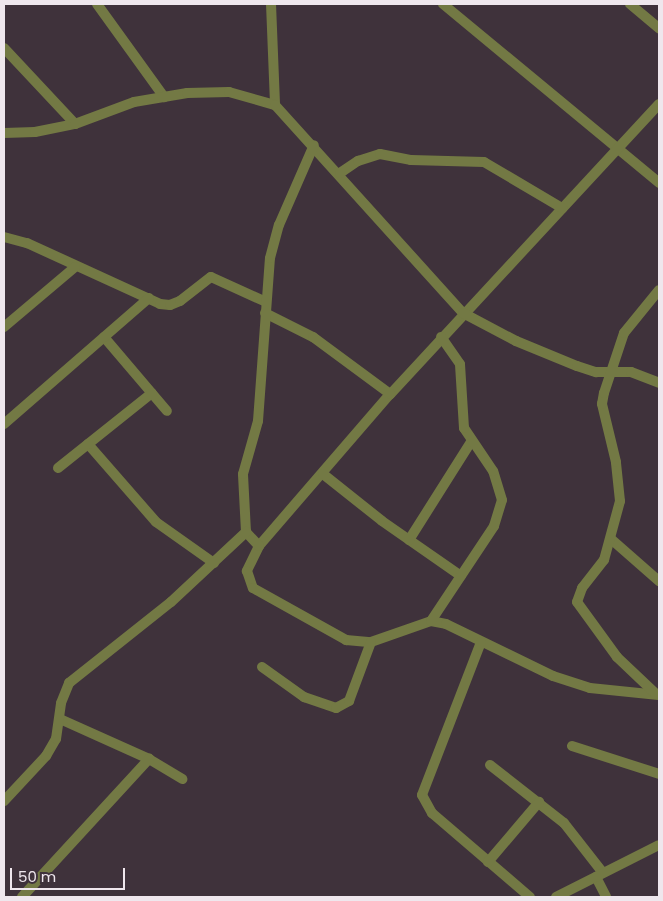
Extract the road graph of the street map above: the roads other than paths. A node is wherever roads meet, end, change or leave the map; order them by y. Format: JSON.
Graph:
{"nodes":[{"id":1,"x":97,"y":4,"type":"edge"},
{"id":2,"x":271,"y":4,"type":"edge"},
{"id":3,"x":443,"y":4,"type":"edge"},
{"id":4,"x":630,"y":4,"type":"edge"},
{"id":5,"x":659,"y":28,"type":"edge"},
{"id":6,"x":4,"y":48,"type":"edge"},
{"id":7,"x":164,"y":97,"type":"junction"},
{"id":8,"x":659,"y":104,"type":"edge"},
{"id":9,"x":275,"y":105,"type":"junction"},
{"id":10,"x":75,"y":124,"type":"junction"},
{"id":11,"x":4,"y":134,"type":"edge"},
{"id":12,"x":314,"y":145,"type":"junction"},
{"id":13,"x":619,"y":149,"type":"junction"},
{"id":14,"x":340,"y":173,"type":"junction"},
{"id":15,"x":659,"y":184,"type":"edge"},
{"id":16,"x":562,"y":208,"type":"junction"},
{"id":17,"x":4,"y":237,"type":"edge"},
{"id":18,"x":75,"y":267,"type":"junction"},
{"id":19,"x":659,"y":290,"type":"edge"},
{"id":20,"x":149,"y":298,"type":"junction"},
{"id":21,"x":266,"y":308,"type":"junction"},
{"id":22,"x":463,"y":313,"type":"junction"},
{"id":23,"x":4,"y":327,"type":"edge"},
{"id":24,"x":104,"y":337,"type":"junction"},
{"id":25,"x":441,"y":337,"type":"junction"},
{"id":26,"x":611,"y":373,"type":"junction"},
{"id":27,"x":659,"y":383,"type":"edge"},
{"id":28,"x":152,"y":393,"type":"junction"},
{"id":29,"x":390,"y":394,"type":"junction"},
{"id":30,"x":167,"y":411,"type":"dead end"},
{"id":31,"x":4,"y":424,"type":"edge"},
{"id":32,"x":471,"y":442,"type":"junction"},
{"id":33,"x":88,"y":444,"type":"junction"},
{"id":34,"x":58,"y":468,"type":"dead end"},
{"id":35,"x":322,"y":474,"type":"junction"},
{"id":36,"x":246,"y":532,"type":"junction"},
{"id":37,"x":611,"y":539,"type":"junction"},
{"id":38,"x":409,"y":540,"type":"junction"},
{"id":39,"x":259,"y":546,"type":"junction"},
{"id":40,"x":214,"y":563,"type":"junction"},
{"id":41,"x":461,"y":576,"type":"junction"},
{"id":42,"x":659,"y":581,"type":"edge"},
{"id":43,"x":431,"y":620,"type":"junction"},
{"id":44,"x":371,"y":642,"type":"junction"},
{"id":45,"x":481,"y":642,"type":"junction"},
{"id":46,"x":262,"y":667,"type":"dead end"},
{"id":47,"x":658,"y":695,"type":"edge"},
{"id":48,"x":60,"y":719,"type":"junction"},
{"id":49,"x":572,"y":746,"type":"dead end"},
{"id":50,"x":149,"y":759,"type":"junction"},
{"id":51,"x":490,"y":765,"type":"dead end"},
{"id":52,"x":659,"y":774,"type":"edge"},
{"id":53,"x":182,"y":779,"type":"dead end"},
{"id":54,"x":4,"y":801,"type":"edge"},
{"id":55,"x":538,"y":802,"type":"junction"},
{"id":56,"x":659,"y":845,"type":"edge"},
{"id":57,"x":488,"y":862,"type":"junction"},
{"id":58,"x":600,"y":875,"type":"junction"},
{"id":59,"x":22,"y":897,"type":"edge"},
{"id":60,"x":530,"y":897,"type":"edge"},
{"id":61,"x":556,"y":897,"type":"edge"},
{"id":62,"x":606,"y":897,"type":"edge"}],
"edges":[{"from":1,"to":7,"type":"street"},
{"from":2,"to":9,"type":"street"},
{"from":3,"to":13,"type":"street"},
{"from":4,"to":5,"type":"street"},
{"from":6,"to":10,"type":"street"},
{"from":7,"to":9,"type":"street"},
{"from":7,"to":10,"type":"street"},
{"from":8,"to":13,"type":"street"},
{"from":9,"to":12,"type":"street"},
{"from":10,"to":11,"type":"street"},
{"from":12,"to":14,"type":"street"},
{"from":12,"to":21,"type":"street"},
{"from":13,"to":15,"type":"street"},
{"from":13,"to":16,"type":"street"},
{"from":14,"to":16,"type":"street"},
{"from":14,"to":22,"type":"street"},
{"from":16,"to":22,"type":"street"},
{"from":17,"to":18,"type":"street"},
{"from":18,"to":20,"type":"street"},
{"from":18,"to":23,"type":"street"},
{"from":19,"to":26,"type":"street"},
{"from":20,"to":21,"type":"street"},
{"from":20,"to":24,"type":"street"},
{"from":21,"to":29,"type":"street"},
{"from":21,"to":36,"type":"street"},
{"from":22,"to":25,"type":"street"},
{"from":22,"to":26,"type":"street"},
{"from":24,"to":28,"type":"street"},
{"from":24,"to":31,"type":"street"},
{"from":25,"to":29,"type":"street"},
{"from":25,"to":32,"type":"street"},
{"from":26,"to":27,"type":"street"},
{"from":26,"to":37,"type":"street"},
{"from":28,"to":30,"type":"street"},
{"from":28,"to":33,"type":"street"},
{"from":29,"to":35,"type":"street"},
{"from":32,"to":38,"type":"street"},
{"from":32,"to":41,"type":"street"},
{"from":33,"to":34,"type":"street"},
{"from":33,"to":40,"type":"street"},
{"from":35,"to":38,"type":"street"},
{"from":35,"to":39,"type":"street"},
{"from":36,"to":39,"type":"street"},
{"from":36,"to":40,"type":"street"},
{"from":37,"to":42,"type":"street"},
{"from":37,"to":47,"type":"street"},
{"from":38,"to":41,"type":"street"},
{"from":39,"to":44,"type":"street"},
{"from":40,"to":48,"type":"street"},
{"from":41,"to":43,"type":"street"},
{"from":43,"to":44,"type":"street"},
{"from":43,"to":45,"type":"street"},
{"from":44,"to":46,"type":"street"},
{"from":45,"to":47,"type":"street"},
{"from":45,"to":57,"type":"street"},
{"from":48,"to":50,"type":"street"},
{"from":48,"to":54,"type":"street"},
{"from":49,"to":52,"type":"street"},
{"from":50,"to":53,"type":"street"},
{"from":50,"to":59,"type":"street"},
{"from":51,"to":55,"type":"street"},
{"from":55,"to":57,"type":"street"},
{"from":55,"to":58,"type":"street"},
{"from":56,"to":58,"type":"street"},
{"from":57,"to":60,"type":"street"},
{"from":58,"to":61,"type":"street"},
{"from":58,"to":62,"type":"street"}]}
